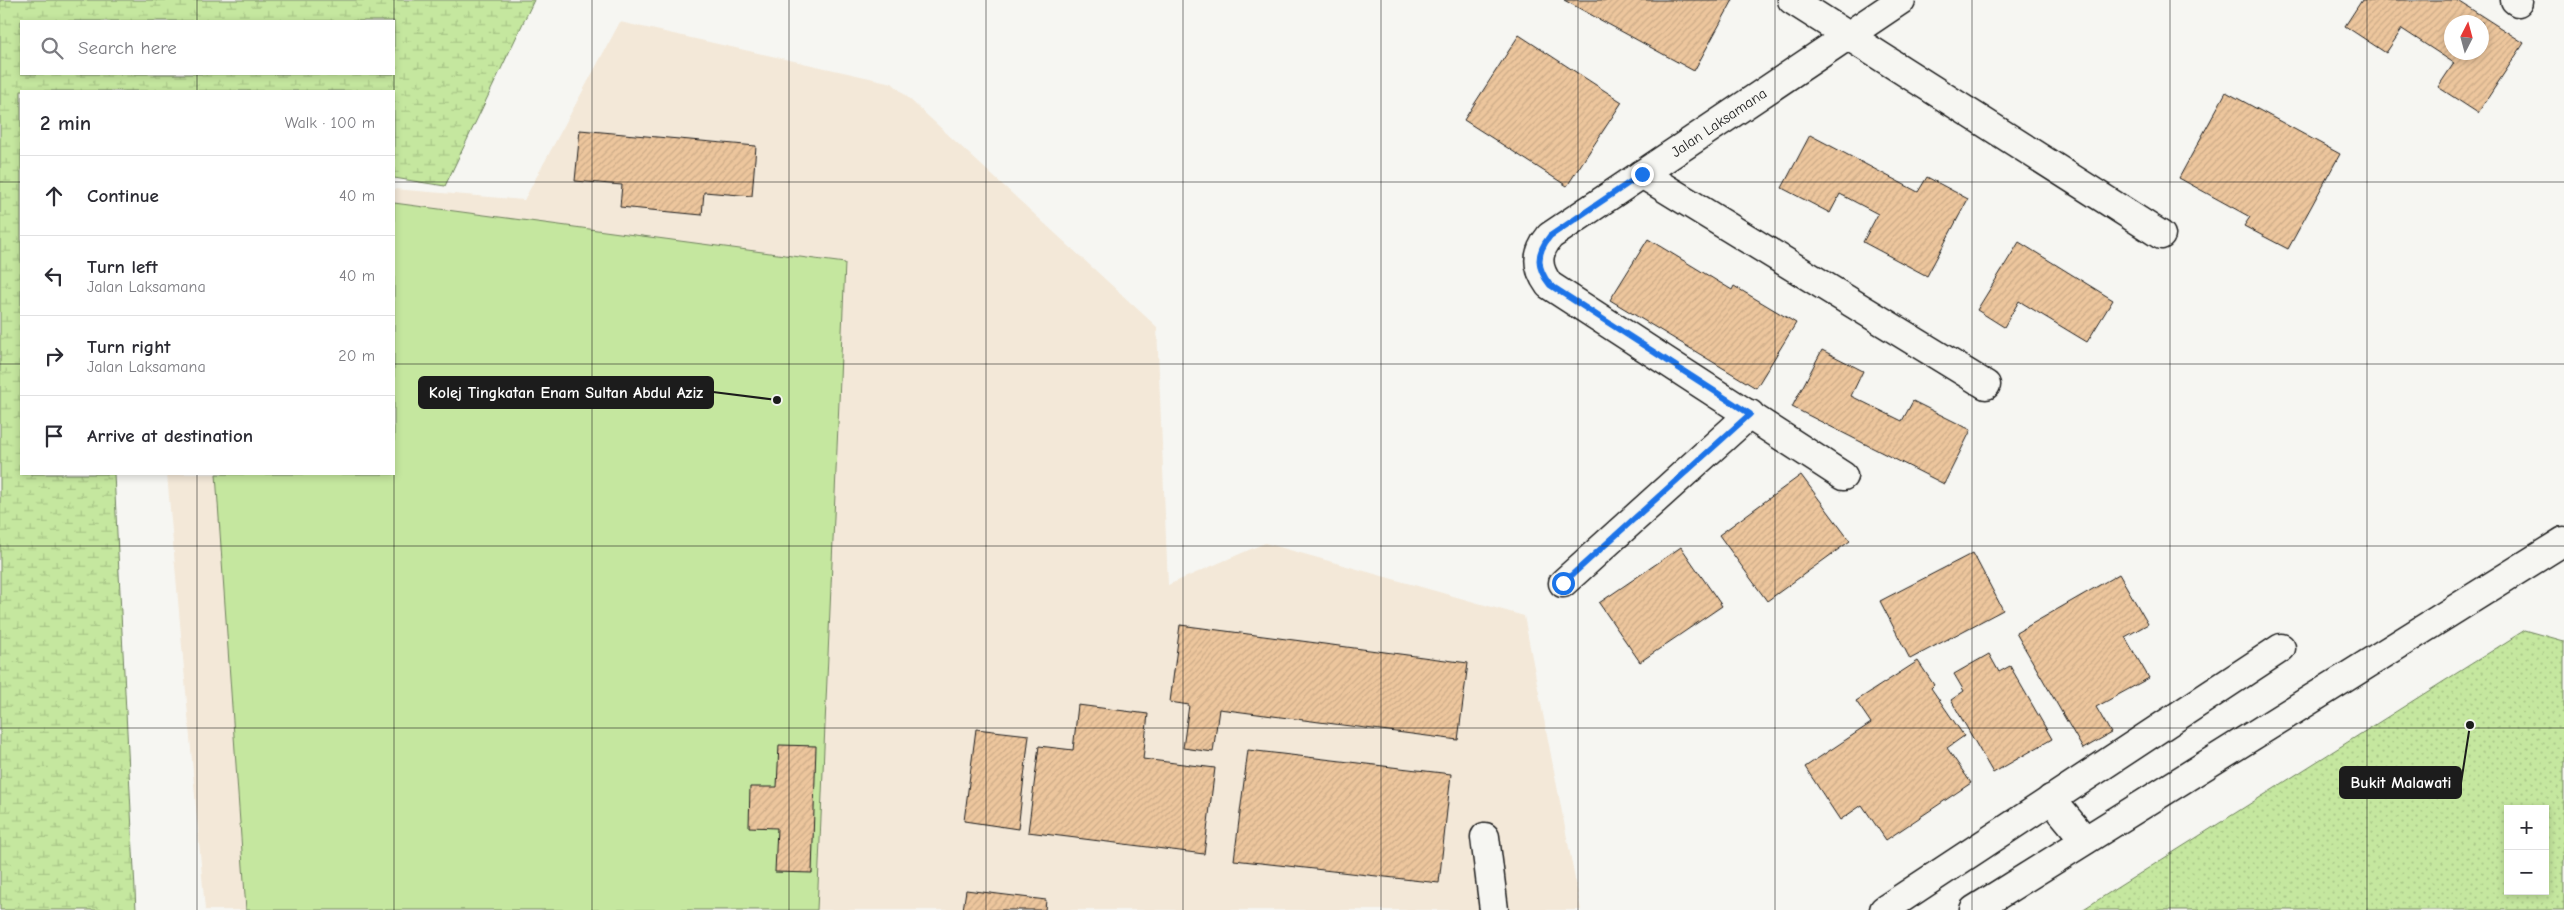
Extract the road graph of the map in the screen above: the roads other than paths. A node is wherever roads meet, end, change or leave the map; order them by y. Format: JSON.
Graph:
{"nodes":[{"id":1,"x":1792,"y":0,"type":"edge"},
{"id":2,"x":1901,"y":0,"type":"edge"},
{"id":3,"x":1849,"y":36,"type":"junction"},
{"id":4,"x":1642,"y":174,"type":"junction"},
{"id":5,"x":2161,"y":235,"type":"dead end"},
{"id":6,"x":1986,"y":385,"type":"dead end"},
{"id":7,"x":1750,"y":414,"type":"junction"},
{"id":8,"x":1843,"y":476,"type":"dead end"},
{"id":9,"x":2564,"y":541,"type":"edge"},
{"id":10,"x":1563,"y":583,"type":"dead end"},
{"id":11,"x":2281,"y":648,"type":"dead end"},
{"id":12,"x":2051,"y":800,"type":"junction"},
{"id":13,"x":1485,"y":837,"type":"dead end"},
{"id":14,"x":2085,"y":840,"type":"junction"},
{"id":15,"x":1494,"y":910,"type":"edge"},
{"id":16,"x":1884,"y":910,"type":"edge"},
{"id":17,"x":1974,"y":910,"type":"edge"}],
"edges":[{"from":1,"to":3,"type":"street"},
{"from":2,"to":3,"type":"street","name":"Jalan Laksamana"},
{"from":3,"to":4,"type":"street","name":"Jalan Laksamana"},
{"from":3,"to":5,"type":"street"},
{"from":4,"to":6,"type":"street"},
{"from":4,"to":7,"type":"street","name":"Jalan Laksamana"},
{"from":7,"to":8,"type":"street","name":"Jalan Laksamana"},
{"from":7,"to":10,"type":"street"},
{"from":9,"to":14,"type":"street"},
{"from":11,"to":12,"type":"street"},
{"from":12,"to":14,"type":"street"},
{"from":12,"to":16,"type":"street"},
{"from":13,"to":15,"type":"street"},
{"from":14,"to":17,"type":"street"}]}
